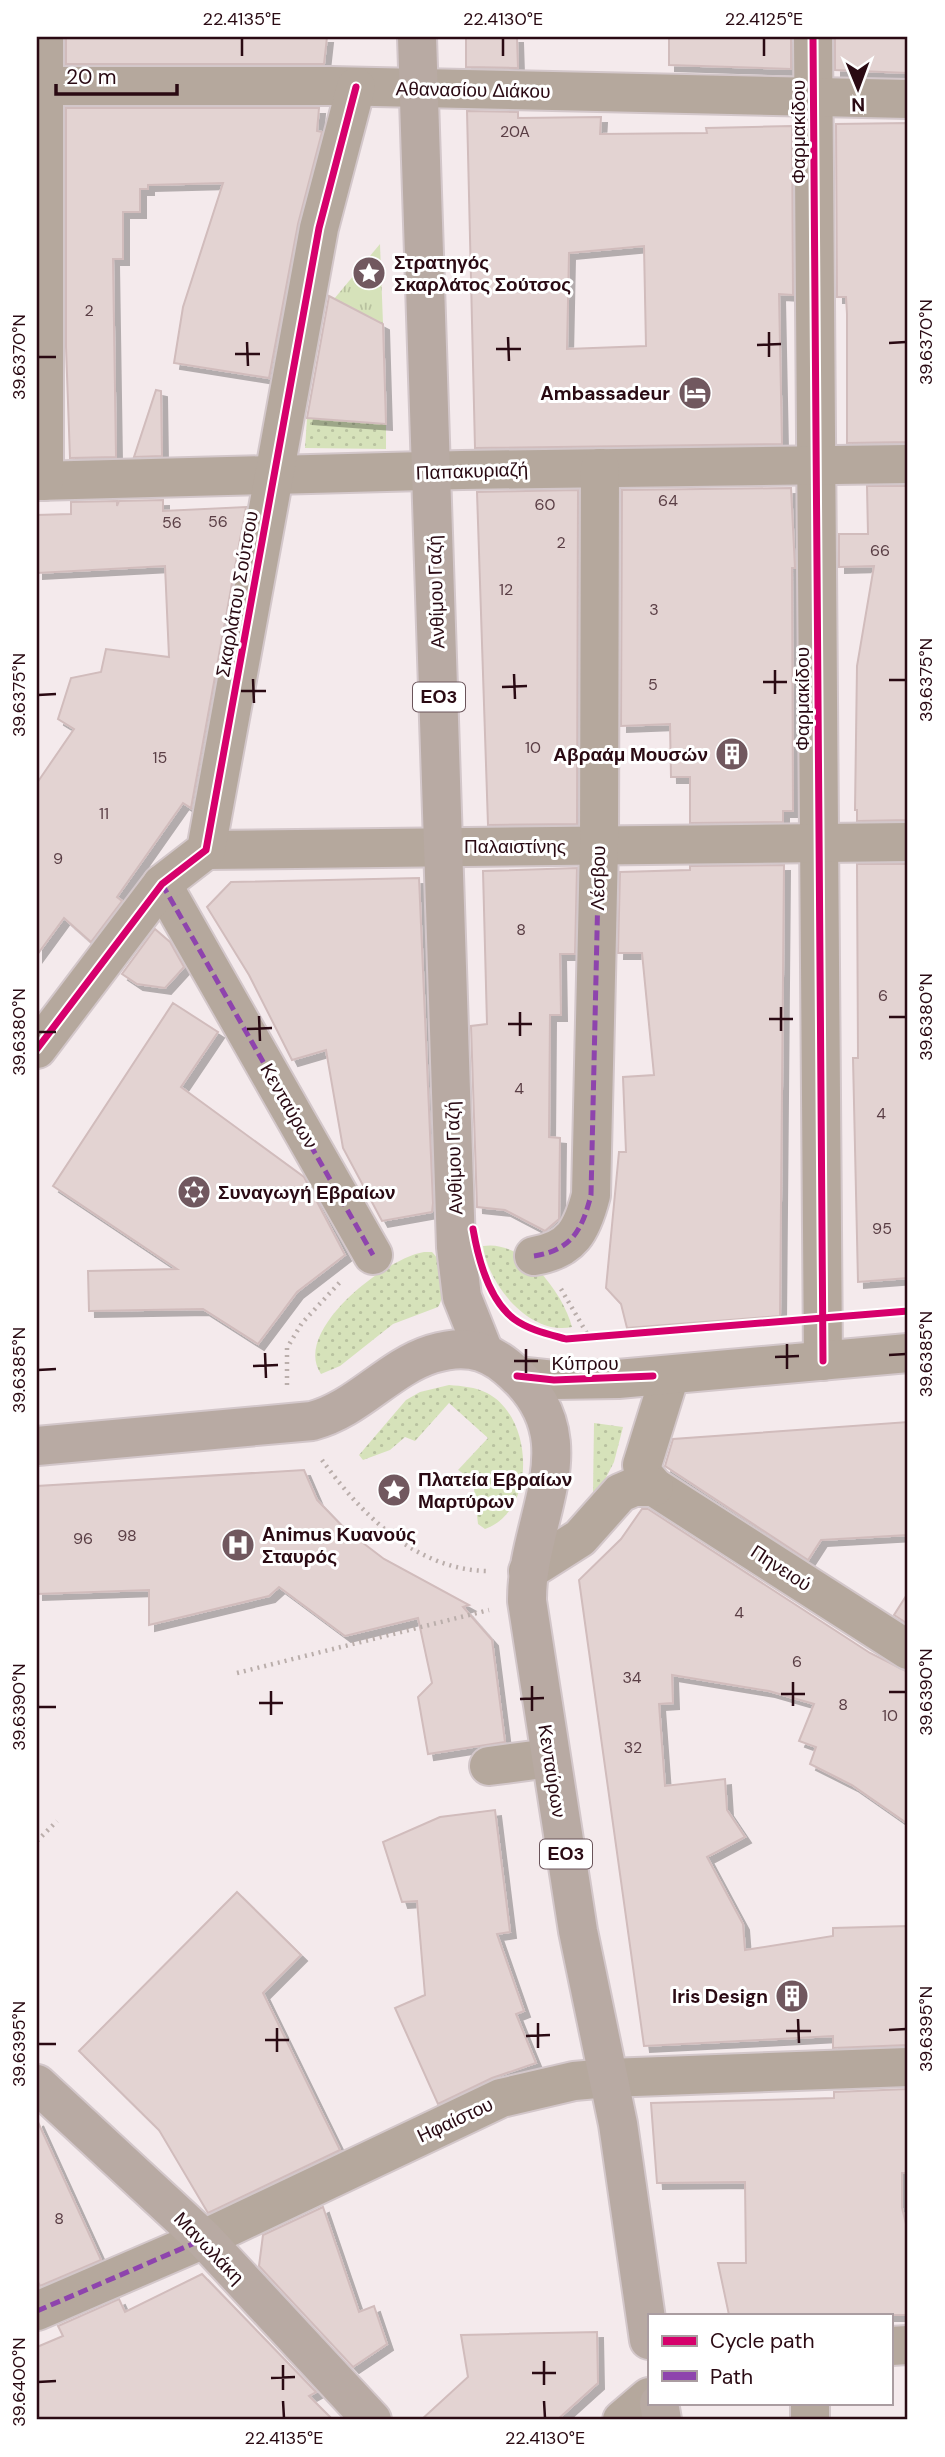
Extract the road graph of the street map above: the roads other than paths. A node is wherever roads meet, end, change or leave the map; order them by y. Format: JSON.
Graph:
{"nodes":[{"id":1,"x":44,"y":37,"type":"edge"},
{"id":2,"x":416,"y":37,"type":"edge"},
{"id":3,"x":813,"y":37,"type":"edge"},
{"id":4,"x":40,"y":86,"type":"edge"},
{"id":5,"x":356,"y":87,"type":"junction"},
{"id":6,"x":418,"y":90,"type":"junction"},
{"id":7,"x":813,"y":97,"type":"junction"},
{"id":8,"x":908,"y":99,"type":"edge"},
{"id":9,"x":816,"y":464,"type":"junction"},
{"id":10,"x":908,"y":464,"type":"edge"},
{"id":11,"x":600,"y":468,"type":"junction"},
{"id":12,"x":432,"y":471,"type":"junction"},
{"id":13,"x":274,"y":477,"type":"junction"},
{"id":14,"x":40,"y":481,"type":"edge"},
{"id":15,"x":819,"y":842,"type":"junction"},
{"id":16,"x":908,"y":842,"type":"edge"},
{"id":17,"x":599,"y":846,"type":"junction"},
{"id":18,"x":445,"y":847,"type":"junction"},
{"id":19,"x":206,"y":850,"type":"junction"},
{"id":20,"x":163,"y":884,"type":"junction"},
{"id":21,"x":37,"y":1049,"type":"edge"},
{"id":22,"x":373,"y":1255,"type":"road end"},
{"id":23,"x":534,"y":1256,"type":"dead end"},
{"id":24,"x":484,"y":1352,"type":"junction"},
{"id":25,"x":908,"y":1353,"type":"edge"},
{"id":26,"x":823,"y":1361,"type":"junction"},
{"id":27,"x":670,"y":1375,"type":"junction"},
{"id":28,"x":517,"y":1376,"type":"junction"},
{"id":29,"x":37,"y":1446,"type":"edge"},
{"id":30,"x":653,"y":1487,"type":"junction"},
{"id":31,"x":528,"y":1586,"type":"junction"},
{"id":32,"x":908,"y":1650,"type":"edge"},
{"id":33,"x":550,"y":1758,"type":"junction"},
{"id":34,"x":489,"y":1766,"type":"dead end"},
{"id":35,"x":908,"y":2067,"type":"edge"},
{"id":36,"x":608,"y":2078,"type":"junction"},
{"id":37,"x":37,"y":2084,"type":"edge"},
{"id":38,"x":204,"y":2239,"type":"junction"},
{"id":39,"x":37,"y":2311,"type":"edge"},
{"id":40,"x":648,"y":2333,"type":"edge"},
{"id":41,"x":648,"y":2398,"type":"edge"},
{"id":42,"x":372,"y":2420,"type":"edge"},
{"id":43,"x":622,"y":2420,"type":"edge"}],
"edges":[{"from":1,"to":4,"type":"street"},
{"from":2,"to":6,"type":"main road","name":"Ανθίμου Γαζή","number":"ΕΟ3"},
{"from":3,"to":7,"type":"street","name":"Φαρμακίδου"},
{"from":4,"to":5,"type":"street","name":"Αθανασίου Διάκου"},
{"from":4,"to":14,"type":"street"},
{"from":5,"to":6,"type":"street","name":"Αθανασίου Διάκου"},
{"from":5,"to":13,"type":"street","name":"Σκαρλάτου Σούτσου"},
{"from":6,"to":7,"type":"street","name":"Αθανασίου Διάκου"},
{"from":6,"to":12,"type":"main road","name":"Ανθίμου Γαζή","number":"ΕΟ3"},
{"from":7,"to":8,"type":"street","name":"Αθανασίου Διάκου"},
{"from":7,"to":9,"type":"street","name":"Φαρμακίδου"},
{"from":9,"to":10,"type":"street","name":"Παπακυριαζή"},
{"from":9,"to":11,"type":"street","name":"Παπακυριαζή"},
{"from":9,"to":15,"type":"street","name":"Φαρμακίδου"},
{"from":11,"to":12,"type":"street","name":"Παπακυριαζή"},
{"from":11,"to":17,"type":"street","name":"Λέσβου"},
{"from":12,"to":13,"type":"street","name":"Παπακυριαζή"},
{"from":12,"to":18,"type":"main road","name":"Ανθίμου Γαζή","number":"ΕΟ3"},
{"from":13,"to":14,"type":"street","name":"Παπακυριαζή"},
{"from":13,"to":19,"type":"street","name":"Σκαρλάτου Σούτσου"},
{"from":15,"to":16,"type":"street","name":"Παλαιστίνης"},
{"from":15,"to":17,"type":"street","name":"Παλαιστίνης"},
{"from":15,"to":26,"type":"street","name":"Φαρμακίδου"},
{"from":17,"to":18,"type":"street","name":"Παλαιστίνης"},
{"from":17,"to":23,"type":"street","name":"Λέσβου"},
{"from":18,"to":19,"type":"street","name":"Παλαιστίνης"},
{"from":18,"to":24,"type":"main road","name":"Ανθίμου Γαζή","number":"ΕΟ3"},
{"from":19,"to":20,"type":"street"},
{"from":20,"to":21,"type":"street"},
{"from":20,"to":22,"type":"street","name":"Κενταύρων"},
{"from":24,"to":28,"type":"main road","name":"Κενταύρων","number":"ΕΟ3"},
{"from":24,"to":29,"type":"main road"},
{"from":25,"to":26,"type":"street","name":"Κύπρου"},
{"from":26,"to":27,"type":"street","name":"Κύπρου"},
{"from":27,"to":28,"type":"street","name":"Κύπρου"},
{"from":27,"to":30,"type":"street"},
{"from":28,"to":31,"type":"main road","name":"Κενταύρων","number":"ΕΟ3"},
{"from":30,"to":31,"type":"street"},
{"from":30,"to":32,"type":"street","name":"Πηνειού"},
{"from":31,"to":33,"type":"main road","name":"Κενταύρων","number":"ΕΟ3"},
{"from":33,"to":34,"type":"street"},
{"from":33,"to":36,"type":"main road","name":"Κενταύρων","number":"ΕΟ3"},
{"from":35,"to":36,"type":"street","name":"Ηφαίστου"},
{"from":36,"to":38,"type":"street","name":"Ηφαίστου"},
{"from":36,"to":40,"type":"main road","name":"Κενταύρων","number":"ΕΟ3"},
{"from":37,"to":38,"type":"main road","name":"Μανωλάκη"},
{"from":38,"to":39,"type":"street","name":"Ηφαίστου"},
{"from":38,"to":42,"type":"main road","name":"Μανωλάκη"},
{"from":41,"to":43,"type":"street"}]}
